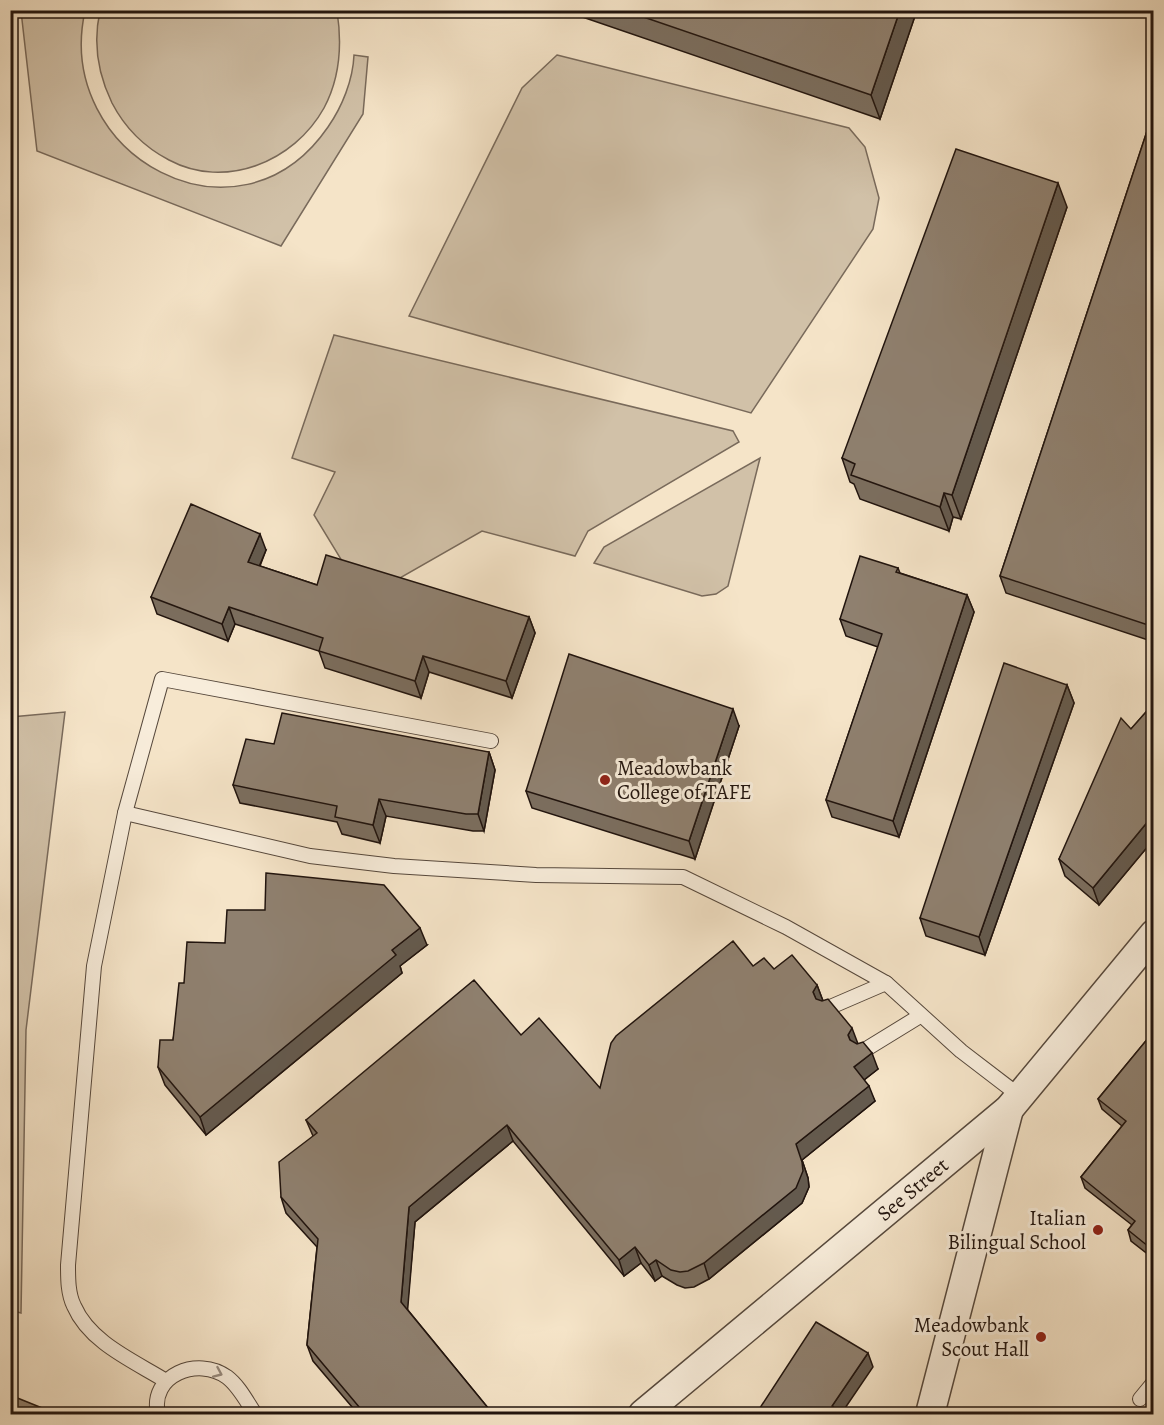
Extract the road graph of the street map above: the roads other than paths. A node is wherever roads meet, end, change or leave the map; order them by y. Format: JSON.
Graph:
{"nodes":[{"id":1,"x":491,"y":741,"type":"dead end"},
{"id":2,"x":125,"y":813,"type":"junction"},
{"id":3,"x":1154,"y":934,"type":"edge"},
{"id":4,"x":886,"y":983,"type":"junction"},
{"id":5,"x":828,"y":1008,"type":"edge"},
{"id":6,"x":920,"y":1016,"type":"junction"},
{"id":7,"x":863,"y":1051,"type":"edge"},
{"id":8,"x":1015,"y":1103,"type":"junction"},
{"id":9,"x":166,"y":1381,"type":"junction"},
{"id":10,"x":1154,"y":1382,"type":"edge"},
{"id":11,"x":1140,"y":1399,"type":"dead end"},
{"id":12,"x":158,"y":1414,"type":"edge"},
{"id":13,"x":255,"y":1414,"type":"edge"},
{"id":14,"x":643,"y":1414,"type":"edge"},
{"id":15,"x":930,"y":1414,"type":"edge"}],
"edges":[{"from":1,"to":2,"type":"lane"},
{"from":2,"to":4,"type":"lane"},
{"from":2,"to":9,"type":"lane"},
{"from":3,"to":8,"type":"street","name":"See Street"},
{"from":4,"to":5,"type":"lane"},
{"from":4,"to":6,"type":"lane"},
{"from":6,"to":7,"type":"lane"},
{"from":6,"to":8,"type":"lane"},
{"from":8,"to":14,"type":"street","name":"See Street"},
{"from":8,"to":15,"type":"street"},
{"from":9,"to":12,"type":"lane"},
{"from":9,"to":13,"type":"lane","one_way":true},
{"from":10,"to":11,"type":"lane"}]}
